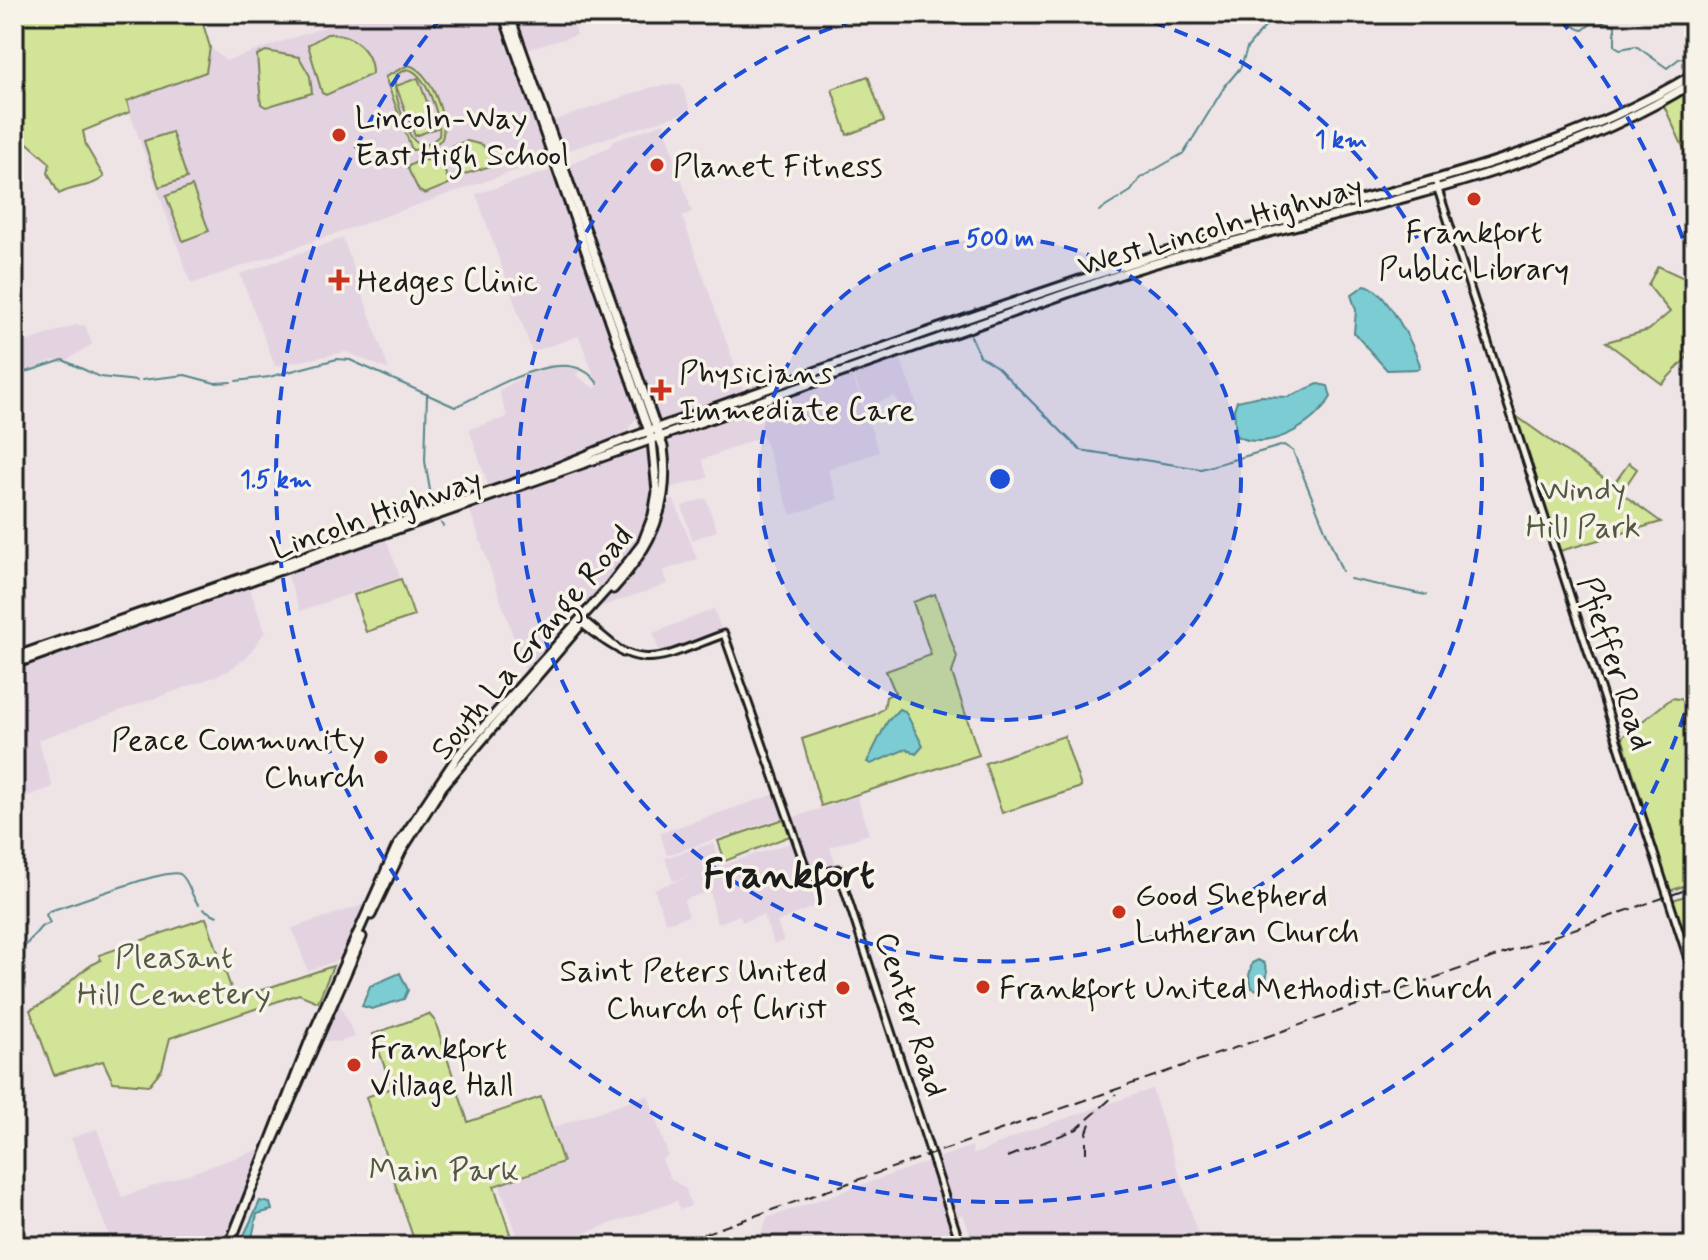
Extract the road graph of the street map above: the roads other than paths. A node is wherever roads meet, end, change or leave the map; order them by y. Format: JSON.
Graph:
{"nodes":[{"id":1,"x":503,"y":14,"type":"edge"},
{"id":2,"x":509,"y":14,"type":"edge"},
{"id":3,"x":1694,"y":74,"type":"edge"},
{"id":4,"x":1694,"y":82,"type":"edge"},
{"id":5,"x":1436,"y":184,"type":"junction"},
{"id":6,"x":752,"y":400,"type":"joint"},
{"id":7,"x":655,"y":434,"type":"junction"},
{"id":8,"x":583,"y":620,"type":"junction"},
{"id":9,"x":14,"y":657,"type":"edge"},
{"id":10,"x":14,"y":664,"type":"edge"},
{"id":11,"x":1694,"y":977,"type":"edge"},
{"id":12,"x":229,"y":1246,"type":"edge"},
{"id":13,"x":961,"y":1246,"type":"edge"}],
"edges":[{"from":1,"to":7,"type":"main road","name":"South La Grange Road"},
{"from":2,"to":7,"type":"main road","name":"South La Grange Road"},
{"from":3,"to":5,"type":"main road","name":"West Lincoln Highway"},
{"from":4,"to":5,"type":"main road","name":"West Lincoln Highway"},
{"from":5,"to":6,"type":"main road","name":"West Lincoln Highway"},
{"from":5,"to":11,"type":"street","name":"Pfieffer Road"},
{"from":6,"to":7,"type":"main road","name":"Lincoln Highway"},
{"from":7,"to":8,"type":"main road","name":"South La Grange Road"},
{"from":7,"to":9,"type":"main road","name":"Lincoln Highway"},
{"from":7,"to":10,"type":"main road","name":"Lincoln Highway"},
{"from":8,"to":12,"type":"main road","name":"South La Grange Road"},
{"from":8,"to":13,"type":"street","name":"Center Road"}]}
